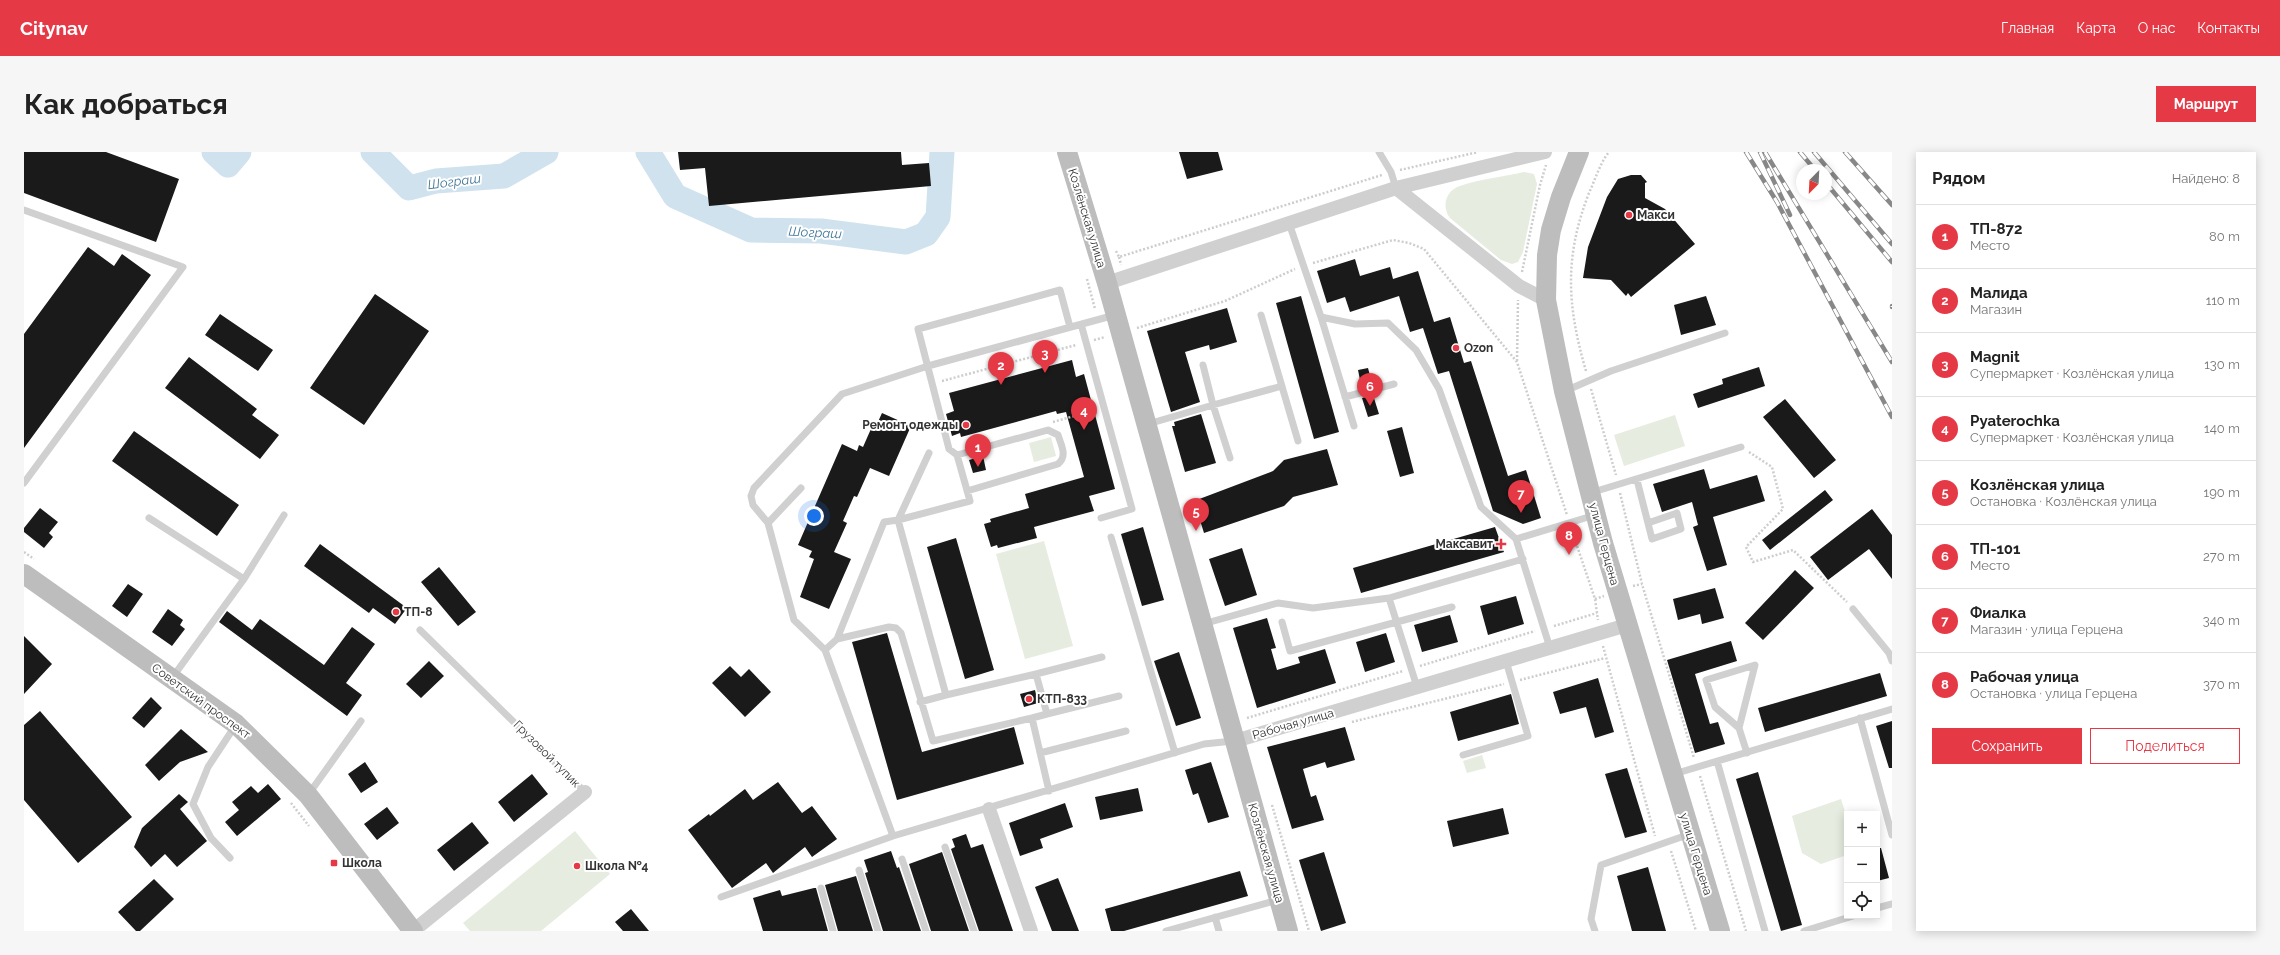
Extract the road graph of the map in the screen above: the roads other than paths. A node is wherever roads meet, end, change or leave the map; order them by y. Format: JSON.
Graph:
{"nodes":[{"id":1,"x":1067,"y":152,"type":"edge"},
{"id":2,"x":1379,"y":152,"type":"edge"},
{"id":3,"x":1580,"y":152,"type":"edge"},
{"id":4,"x":1546,"y":155,"type":"edge"},
{"id":5,"x":1396,"y":188,"type":"junction"},
{"id":6,"x":24,"y":210,"type":"edge"},
{"id":7,"x":1289,"y":224,"type":"junction"},
{"id":8,"x":1107,"y":283,"type":"junction"},
{"id":9,"x":1546,"y":300,"type":"junction"},
{"id":10,"x":1261,"y":315,"type":"dead end"},
{"id":11,"x":1321,"y":317,"type":"junction"},
{"id":12,"x":1081,"y":324,"type":"junction"},
{"id":13,"x":1118,"y":324,"type":"junction"},
{"id":14,"x":1070,"y":327,"type":"junction"},
{"id":15,"x":1724,"y":332,"type":"dead end"},
{"id":16,"x":1202,"y":365,"type":"dead end"},
{"id":17,"x":928,"y":366,"type":"junction"},
{"id":18,"x":1394,"y":384,"type":"dead end"},
{"id":19,"x":1282,"y":386,"type":"junction"},
{"id":20,"x":1564,"y":391,"type":"junction"},
{"id":21,"x":1345,"y":397,"type":"junction"},
{"id":22,"x":1212,"y":405,"type":"junction"},
{"id":23,"x":1146,"y":425,"type":"junction"},
{"id":24,"x":1354,"y":426,"type":"dead end"},
{"id":25,"x":1298,"y":441,"type":"dead end"},
{"id":26,"x":1742,"y":447,"type":"road end"},
{"id":27,"x":929,"y":453,"type":"dead end"},
{"id":28,"x":957,"y":455,"type":"junction"},
{"id":29,"x":1230,"y":458,"type":"dead end"},
{"id":30,"x":1636,"y":480,"type":"junction"},
{"id":31,"x":24,"y":483,"type":"edge"},
{"id":32,"x":801,"y":488,"type":"dead end"},
{"id":33,"x":967,"y":491,"type":"junction"},
{"id":34,"x":1590,"y":493,"type":"junction"},
{"id":35,"x":1595,"y":514,"type":"junction"},
{"id":36,"x":284,"y":516,"type":"dead end"},
{"id":37,"x":149,"y":518,"type":"dead end"},
{"id":38,"x":1101,"y":518,"type":"dead end"},
{"id":39,"x":898,"y":520,"type":"junction"},
{"id":40,"x":768,"y":523,"type":"junction"},
{"id":41,"x":1648,"y":523,"type":"junction"},
{"id":42,"x":1111,"y":537,"type":"dead end"},
{"id":43,"x":1516,"y":539,"type":"junction"},
{"id":44,"x":1523,"y":559,"type":"junction"},
{"id":45,"x":24,"y":574,"type":"edge"},
{"id":46,"x":244,"y":579,"type":"junction"},
{"id":47,"x":1389,"y":598,"type":"junction"},
{"id":48,"x":1452,"y":608,"type":"dead end"},
{"id":49,"x":1853,"y":609,"type":"road end"},
{"id":50,"x":1282,"y":622,"type":"dead end"},
{"id":51,"x":1397,"y":622,"type":"junction"},
{"id":52,"x":1202,"y":624,"type":"junction"},
{"id":53,"x":1627,"y":625,"type":"junction"},
{"id":54,"x":420,"y":630,"type":"dead end"},
{"id":55,"x":837,"y":639,"type":"junction"},
{"id":56,"x":1550,"y":648,"type":"junction"},
{"id":57,"x":825,"y":650,"type":"junction"},
{"id":58,"x":1102,"y":658,"type":"dead end"},
{"id":59,"x":1506,"y":661,"type":"junction"},
{"id":60,"x":1892,"y":661,"type":"edge"},
{"id":61,"x":1036,"y":674,"type":"junction"},
{"id":62,"x":172,"y":678,"type":"junction"},
{"id":63,"x":1418,"y":687,"type":"junction"},
{"id":64,"x":946,"y":695,"type":"junction"},
{"id":65,"x":1119,"y":696,"type":"dead end"},
{"id":66,"x":920,"y":702,"type":"junction"},
{"id":67,"x":1892,"y":708,"type":"edge"},
{"id":68,"x":1047,"y":714,"type":"junction"},
{"id":69,"x":1032,"y":718,"type":"junction"},
{"id":70,"x":1860,"y":718,"type":"junction"},
{"id":71,"x":361,"y":721,"type":"dead end"},
{"id":72,"x":236,"y":724,"type":"junction"},
{"id":73,"x":1739,"y":728,"type":"junction"},
{"id":74,"x":1126,"y":731,"type":"dead end"},
{"id":75,"x":1235,"y":741,"type":"junction"},
{"id":76,"x":1040,"y":753,"type":"junction"},
{"id":77,"x":1747,"y":753,"type":"junction"},
{"id":78,"x":1174,"y":754,"type":"junction"},
{"id":79,"x":1463,"y":755,"type":"dead end"},
{"id":80,"x":1717,"y":761,"type":"junction"},
{"id":81,"x":1672,"y":775,"type":"junction"},
{"id":82,"x":1049,"y":791,"type":"junction"},
{"id":83,"x":585,"y":792,"type":"joint"},
{"id":84,"x":308,"y":795,"type":"junction"},
{"id":85,"x":989,"y":809,"type":"junction"},
{"id":86,"x":1690,"y":834,"type":"junction"},
{"id":87,"x":1892,"y":835,"type":"edge"},
{"id":88,"x":892,"y":836,"type":"junction"},
{"id":89,"x":945,"y":847,"type":"dead end"},
{"id":90,"x":230,"y":858,"type":"dead end"},
{"id":91,"x":902,"y":859,"type":"dead end"},
{"id":92,"x":859,"y":870,"type":"dead end"},
{"id":93,"x":821,"y":888,"type":"dead end"},
{"id":94,"x":721,"y":897,"type":"dead end"},
{"id":95,"x":1280,"y":900,"type":"junction"},
{"id":96,"x":1892,"y":904,"type":"edge"},
{"id":97,"x":1880,"y":907,"type":"edge"},
{"id":98,"x":1215,"y":918,"type":"junction"},
{"id":99,"x":1844,"y":919,"type":"edge"},
{"id":100,"x":413,"y":931,"type":"edge"},
{"id":101,"x":833,"y":931,"type":"edge"},
{"id":102,"x":878,"y":931,"type":"edge"},
{"id":103,"x":926,"y":931,"type":"edge"},
{"id":104,"x":974,"y":931,"type":"edge"},
{"id":105,"x":1030,"y":931,"type":"edge"},
{"id":106,"x":1166,"y":931,"type":"edge"},
{"id":107,"x":1219,"y":931,"type":"edge"},
{"id":108,"x":1288,"y":931,"type":"edge"},
{"id":109,"x":1595,"y":931,"type":"edge"},
{"id":110,"x":1720,"y":931,"type":"edge"},
{"id":111,"x":1765,"y":931,"type":"edge"},
{"id":112,"x":1804,"y":931,"type":"edge"}],
"edges":[{"from":1,"to":8,"type":"street","name":"Козлёнская улица"},
{"from":2,"to":5,"type":"lane"},
{"from":3,"to":9,"type":"street","name":"улица Герцена"},
{"from":4,"to":5,"type":"street"},
{"from":5,"to":7,"type":"street"},
{"from":5,"to":9,"type":"street"},
{"from":6,"to":31,"type":"lane"},
{"from":7,"to":8,"type":"street"},
{"from":7,"to":11,"type":"lane"},
{"from":8,"to":13,"type":"street","name":"Козлёнская улица"},
{"from":9,"to":20,"type":"street","name":"улица Герцена"},
{"from":10,"to":19,"type":"lane"},
{"from":11,"to":21,"type":"lane"},
{"from":11,"to":43,"type":"lane"},
{"from":12,"to":13,"type":"lane"},
{"from":12,"to":14,"type":"lane"},
{"from":12,"to":38,"type":"lane"},
{"from":13,"to":23,"type":"street","name":"Козлёнская улица"},
{"from":14,"to":17,"type":"lane"},
{"from":14,"to":17,"type":"lane"},
{"from":15,"to":20,"type":"lane"},
{"from":16,"to":22,"type":"lane"},
{"from":17,"to":28,"type":"lane"},
{"from":17,"to":40,"type":"lane"},
{"from":18,"to":21,"type":"lane"},
{"from":19,"to":22,"type":"lane"},
{"from":19,"to":25,"type":"lane"},
{"from":20,"to":34,"type":"street","name":"улица Герцена"},
{"from":21,"to":24,"type":"lane"},
{"from":22,"to":23,"type":"lane"},
{"from":22,"to":29,"type":"lane"},
{"from":23,"to":52,"type":"street","name":"Козлёнская улица"},
{"from":26,"to":30,"type":"lane"},
{"from":27,"to":39,"type":"lane"},
{"from":28,"to":33,"type":"lane"},
{"from":28,"to":33,"type":"lane"},
{"from":30,"to":34,"type":"lane"},
{"from":30,"to":41,"type":"lane"},
{"from":32,"to":40,"type":"lane"},
{"from":33,"to":39,"type":"lane"},
{"from":34,"to":35,"type":"street","name":"улица Герцена"},
{"from":35,"to":43,"type":"lane"},
{"from":35,"to":53,"type":"street","name":"улица Герцена"},
{"from":36,"to":46,"type":"lane"},
{"from":37,"to":46,"type":"lane"},
{"from":39,"to":55,"type":"lane"},
{"from":39,"to":64,"type":"lane"},
{"from":40,"to":57,"type":"lane"},
{"from":41,"to":41,"type":"lane"},
{"from":42,"to":78,"type":"lane"},
{"from":43,"to":44,"type":"lane"},
{"from":44,"to":47,"type":"lane"},
{"from":44,"to":56,"type":"lane"},
{"from":45,"to":62,"type":"street","name":"Советский проспект"},
{"from":46,"to":62,"type":"lane"},
{"from":47,"to":51,"type":"lane"},
{"from":47,"to":52,"type":"lane"},
{"from":48,"to":51,"type":"lane"},
{"from":49,"to":60,"type":"lane"},
{"from":50,"to":51,"type":"lane"},
{"from":51,"to":63,"type":"lane"},
{"from":52,"to":75,"type":"street","name":"Козлёнская улица"},
{"from":53,"to":56,"type":"street","name":"Рабочая улица"},
{"from":53,"to":81,"type":"street","name":"улица Герцена"},
{"from":54,"to":83,"type":"lane","name":"Грузовой тупик"},
{"from":55,"to":57,"type":"lane"},
{"from":55,"to":66,"type":"lane"},
{"from":56,"to":59,"type":"street","name":"Рабочая улица"},
{"from":57,"to":88,"type":"lane"},
{"from":58,"to":61,"type":"lane"},
{"from":59,"to":63,"type":"street","name":"Рабочая улица"},
{"from":59,"to":79,"type":"lane"},
{"from":61,"to":64,"type":"lane"},
{"from":61,"to":68,"type":"lane"},
{"from":62,"to":72,"type":"street","name":"Советский проспект"},
{"from":63,"to":75,"type":"street","name":"Рабочая улица"},
{"from":64,"to":66,"type":"lane"},
{"from":65,"to":68,"type":"lane"},
{"from":66,"to":69,"type":"lane"},
{"from":67,"to":70,"type":"lane"},
{"from":68,"to":69,"type":"lane"},
{"from":69,"to":76,"type":"lane"},
{"from":70,"to":77,"type":"lane"},
{"from":70,"to":87,"type":"lane"},
{"from":71,"to":84,"type":"lane"},
{"from":72,"to":84,"type":"street","name":"Советский проспект"},
{"from":72,"to":90,"type":"lane"},
{"from":73,"to":73,"type":"lane"},
{"from":73,"to":77,"type":"lane"},
{"from":74,"to":76,"type":"lane"},
{"from":75,"to":78,"type":"lane"},
{"from":75,"to":95,"type":"street","name":"Козлёнская улица"},
{"from":76,"to":82,"type":"lane"},
{"from":77,"to":80,"type":"lane"},
{"from":78,"to":82,"type":"lane"},
{"from":80,"to":81,"type":"lane"},
{"from":80,"to":111,"type":"lane"},
{"from":81,"to":86,"type":"street","name":"улица Герцена"},
{"from":82,"to":85,"type":"lane"},
{"from":83,"to":100,"type":"street","name":"Грузовой тупик"},
{"from":84,"to":100,"type":"street","name":"Советский проспект"},
{"from":85,"to":88,"type":"lane"},
{"from":85,"to":105,"type":"street"},
{"from":86,"to":109,"type":"lane"},
{"from":86,"to":110,"type":"street","name":"улица Герцена"},
{"from":88,"to":94,"type":"lane"},
{"from":89,"to":104,"type":"lane"},
{"from":91,"to":103,"type":"lane"},
{"from":92,"to":102,"type":"lane"},
{"from":93,"to":101,"type":"lane"},
{"from":95,"to":98,"type":"lane"},
{"from":95,"to":108,"type":"street","name":"Козлёнская улица"},
{"from":96,"to":97,"type":"lane"},
{"from":98,"to":106,"type":"lane"},
{"from":98,"to":107,"type":"lane"},
{"from":99,"to":112,"type":"lane"}]}
